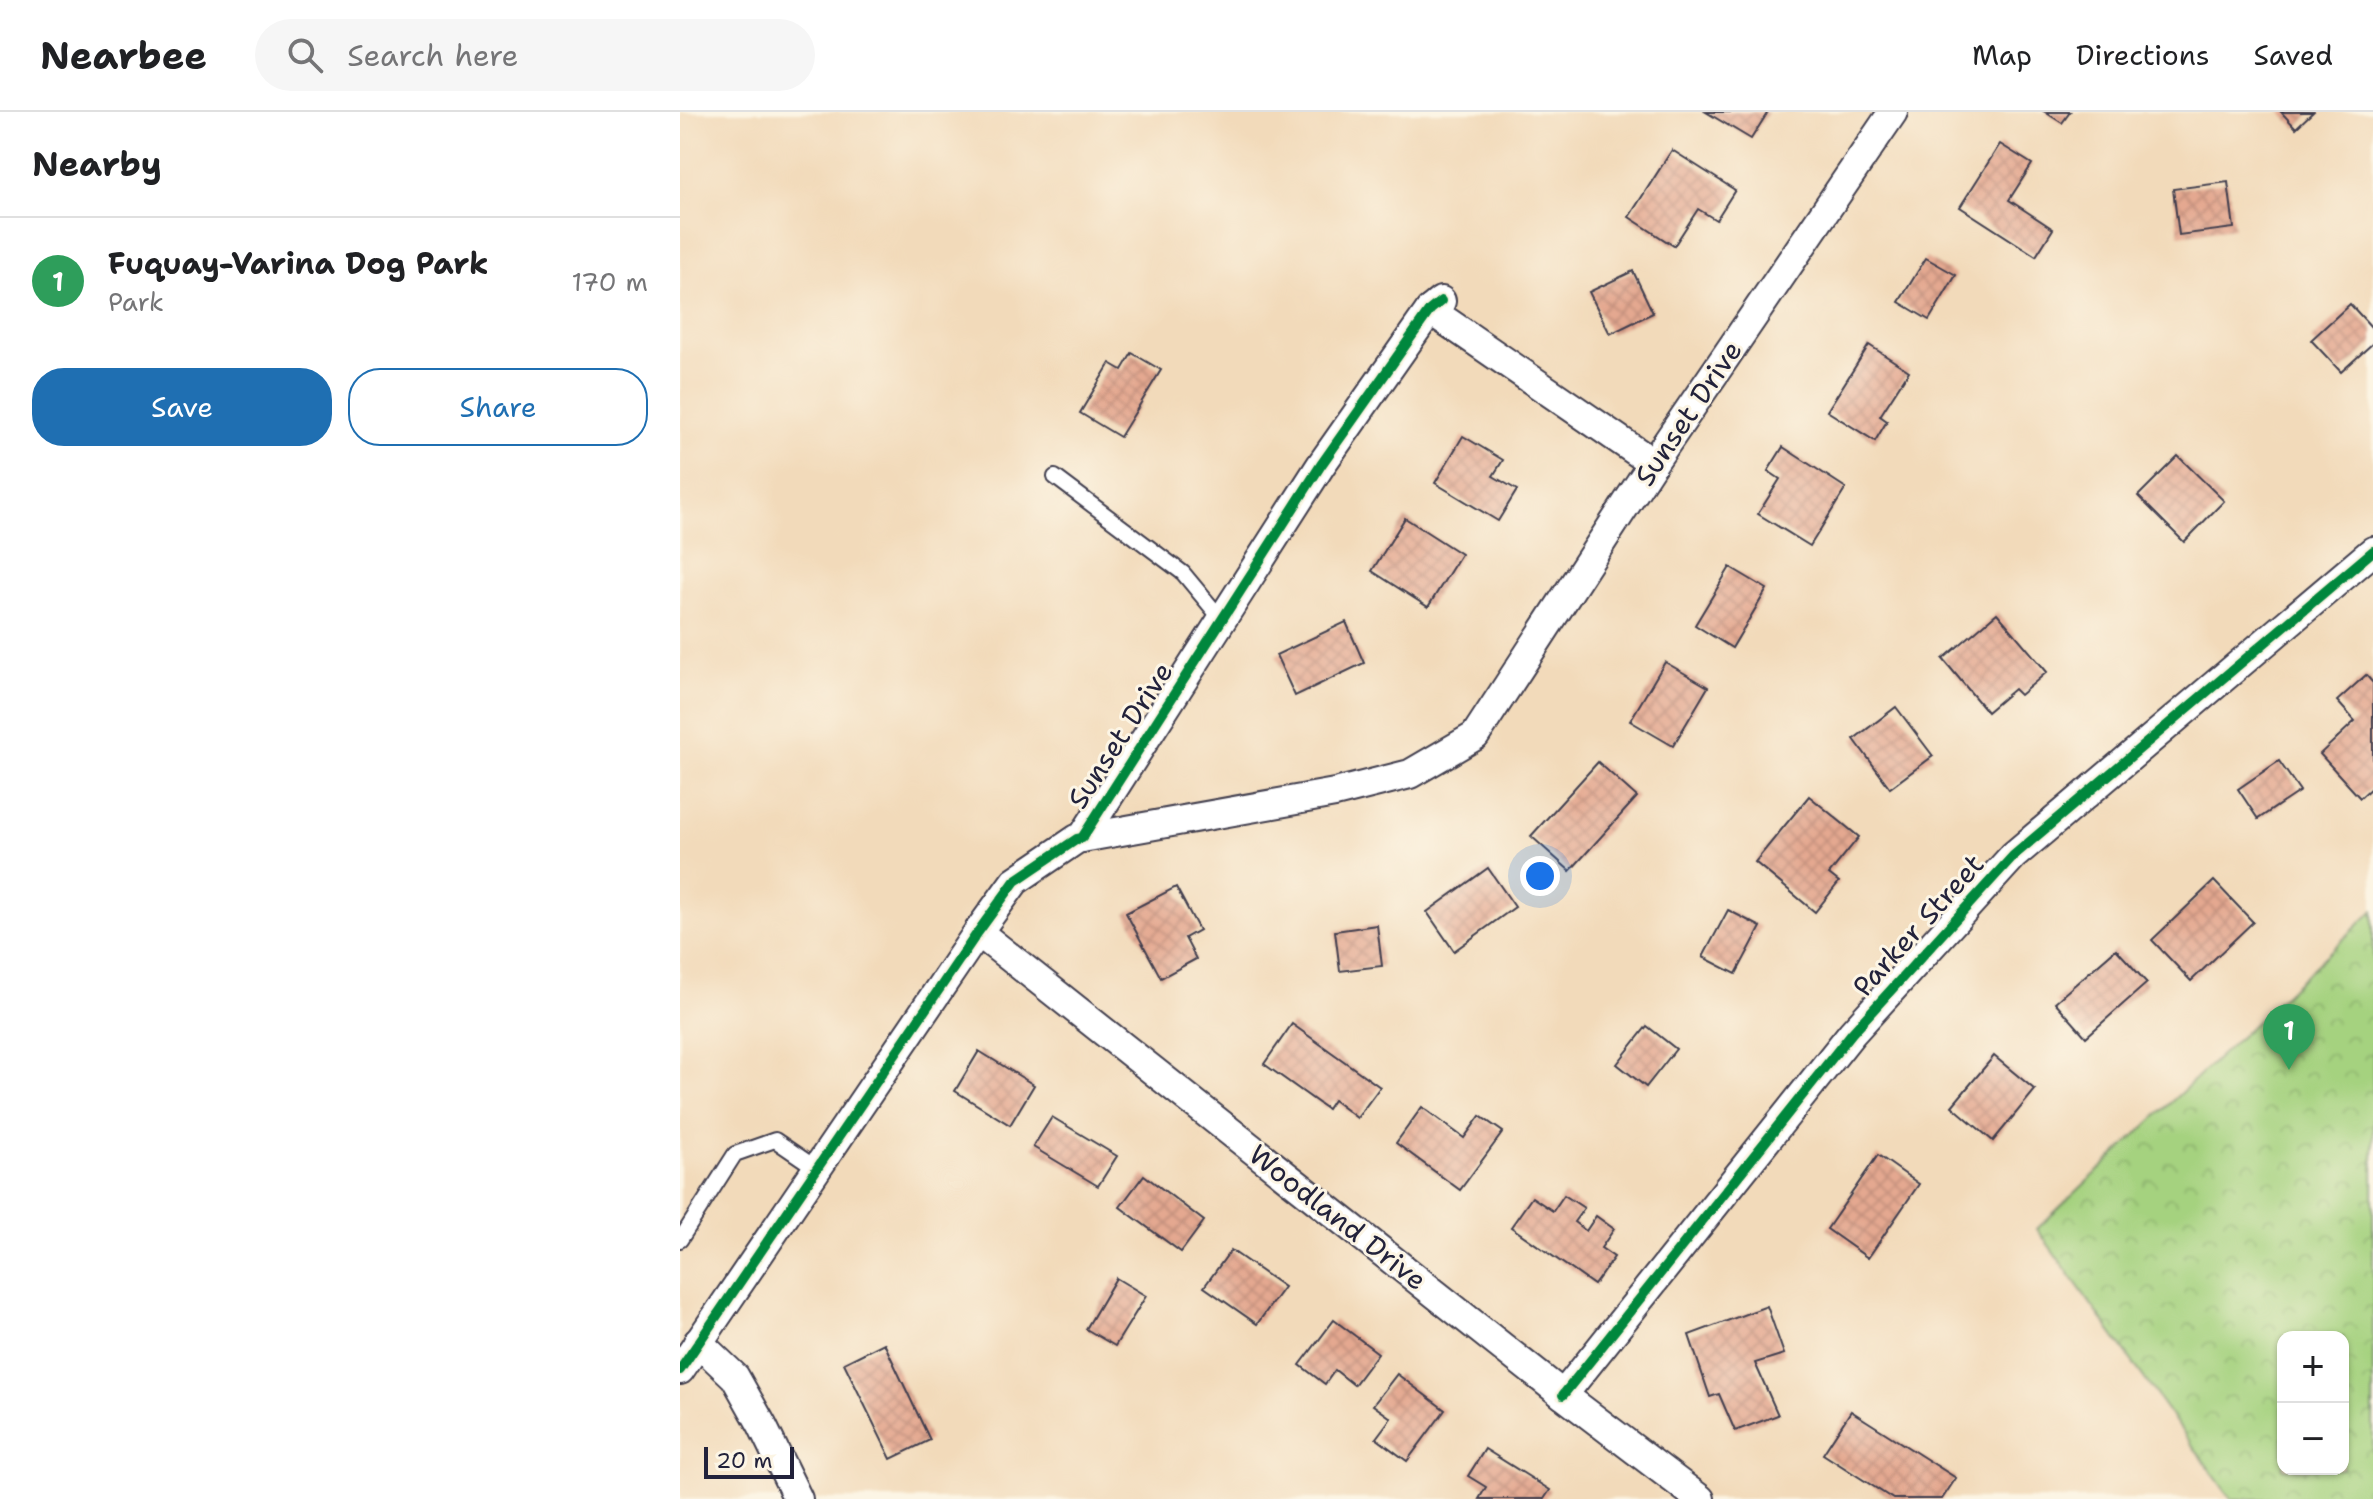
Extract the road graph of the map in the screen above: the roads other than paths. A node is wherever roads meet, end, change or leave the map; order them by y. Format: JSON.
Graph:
{"nodes":[{"id":1,"x":1893,"y":112,"type":"edge"},
{"id":2,"x":1653,"y":463,"type":"junction"},
{"id":3,"x":1055,"y":477,"type":"dead end"},
{"id":4,"x":2373,"y":551,"type":"edge"},
{"id":5,"x":1222,"y":620,"type":"junction"},
{"id":6,"x":1082,"y":838,"type":"junction"},
{"id":7,"x":978,"y":932,"type":"junction"},
{"id":8,"x":816,"y":1168,"type":"junction"},
{"id":9,"x":680,"y":1240,"type":"edge"},
{"id":10,"x":698,"y":1342,"type":"junction"},
{"id":11,"x":680,"y":1370,"type":"edge"},
{"id":12,"x":1563,"y":1395,"type":"junction"},
{"id":13,"x":798,"y":1499,"type":"edge"},
{"id":14,"x":1700,"y":1499,"type":"edge"}],
"edges":[{"from":1,"to":2,"type":"street","name":"Sunset Drive"},
{"from":2,"to":5,"type":"street","name":"Sunset Drive"},
{"from":2,"to":6,"type":"street","name":"Sunset Drive"},
{"from":3,"to":5,"type":"lane"},
{"from":4,"to":12,"type":"street","name":"Parker Street"},
{"from":5,"to":6,"type":"street","name":"Sunset Drive"},
{"from":6,"to":7,"type":"street","name":"Sunset Drive"},
{"from":7,"to":8,"type":"street","name":"Sunset Drive"},
{"from":7,"to":12,"type":"street","name":"Woodland Drive"},
{"from":8,"to":9,"type":"lane"},
{"from":8,"to":10,"type":"street","name":"Sunset Drive"},
{"from":10,"to":11,"type":"street","name":"Sunset Drive"},
{"from":10,"to":13,"type":"street"},
{"from":12,"to":14,"type":"street","name":"Woodland Drive"}]}
